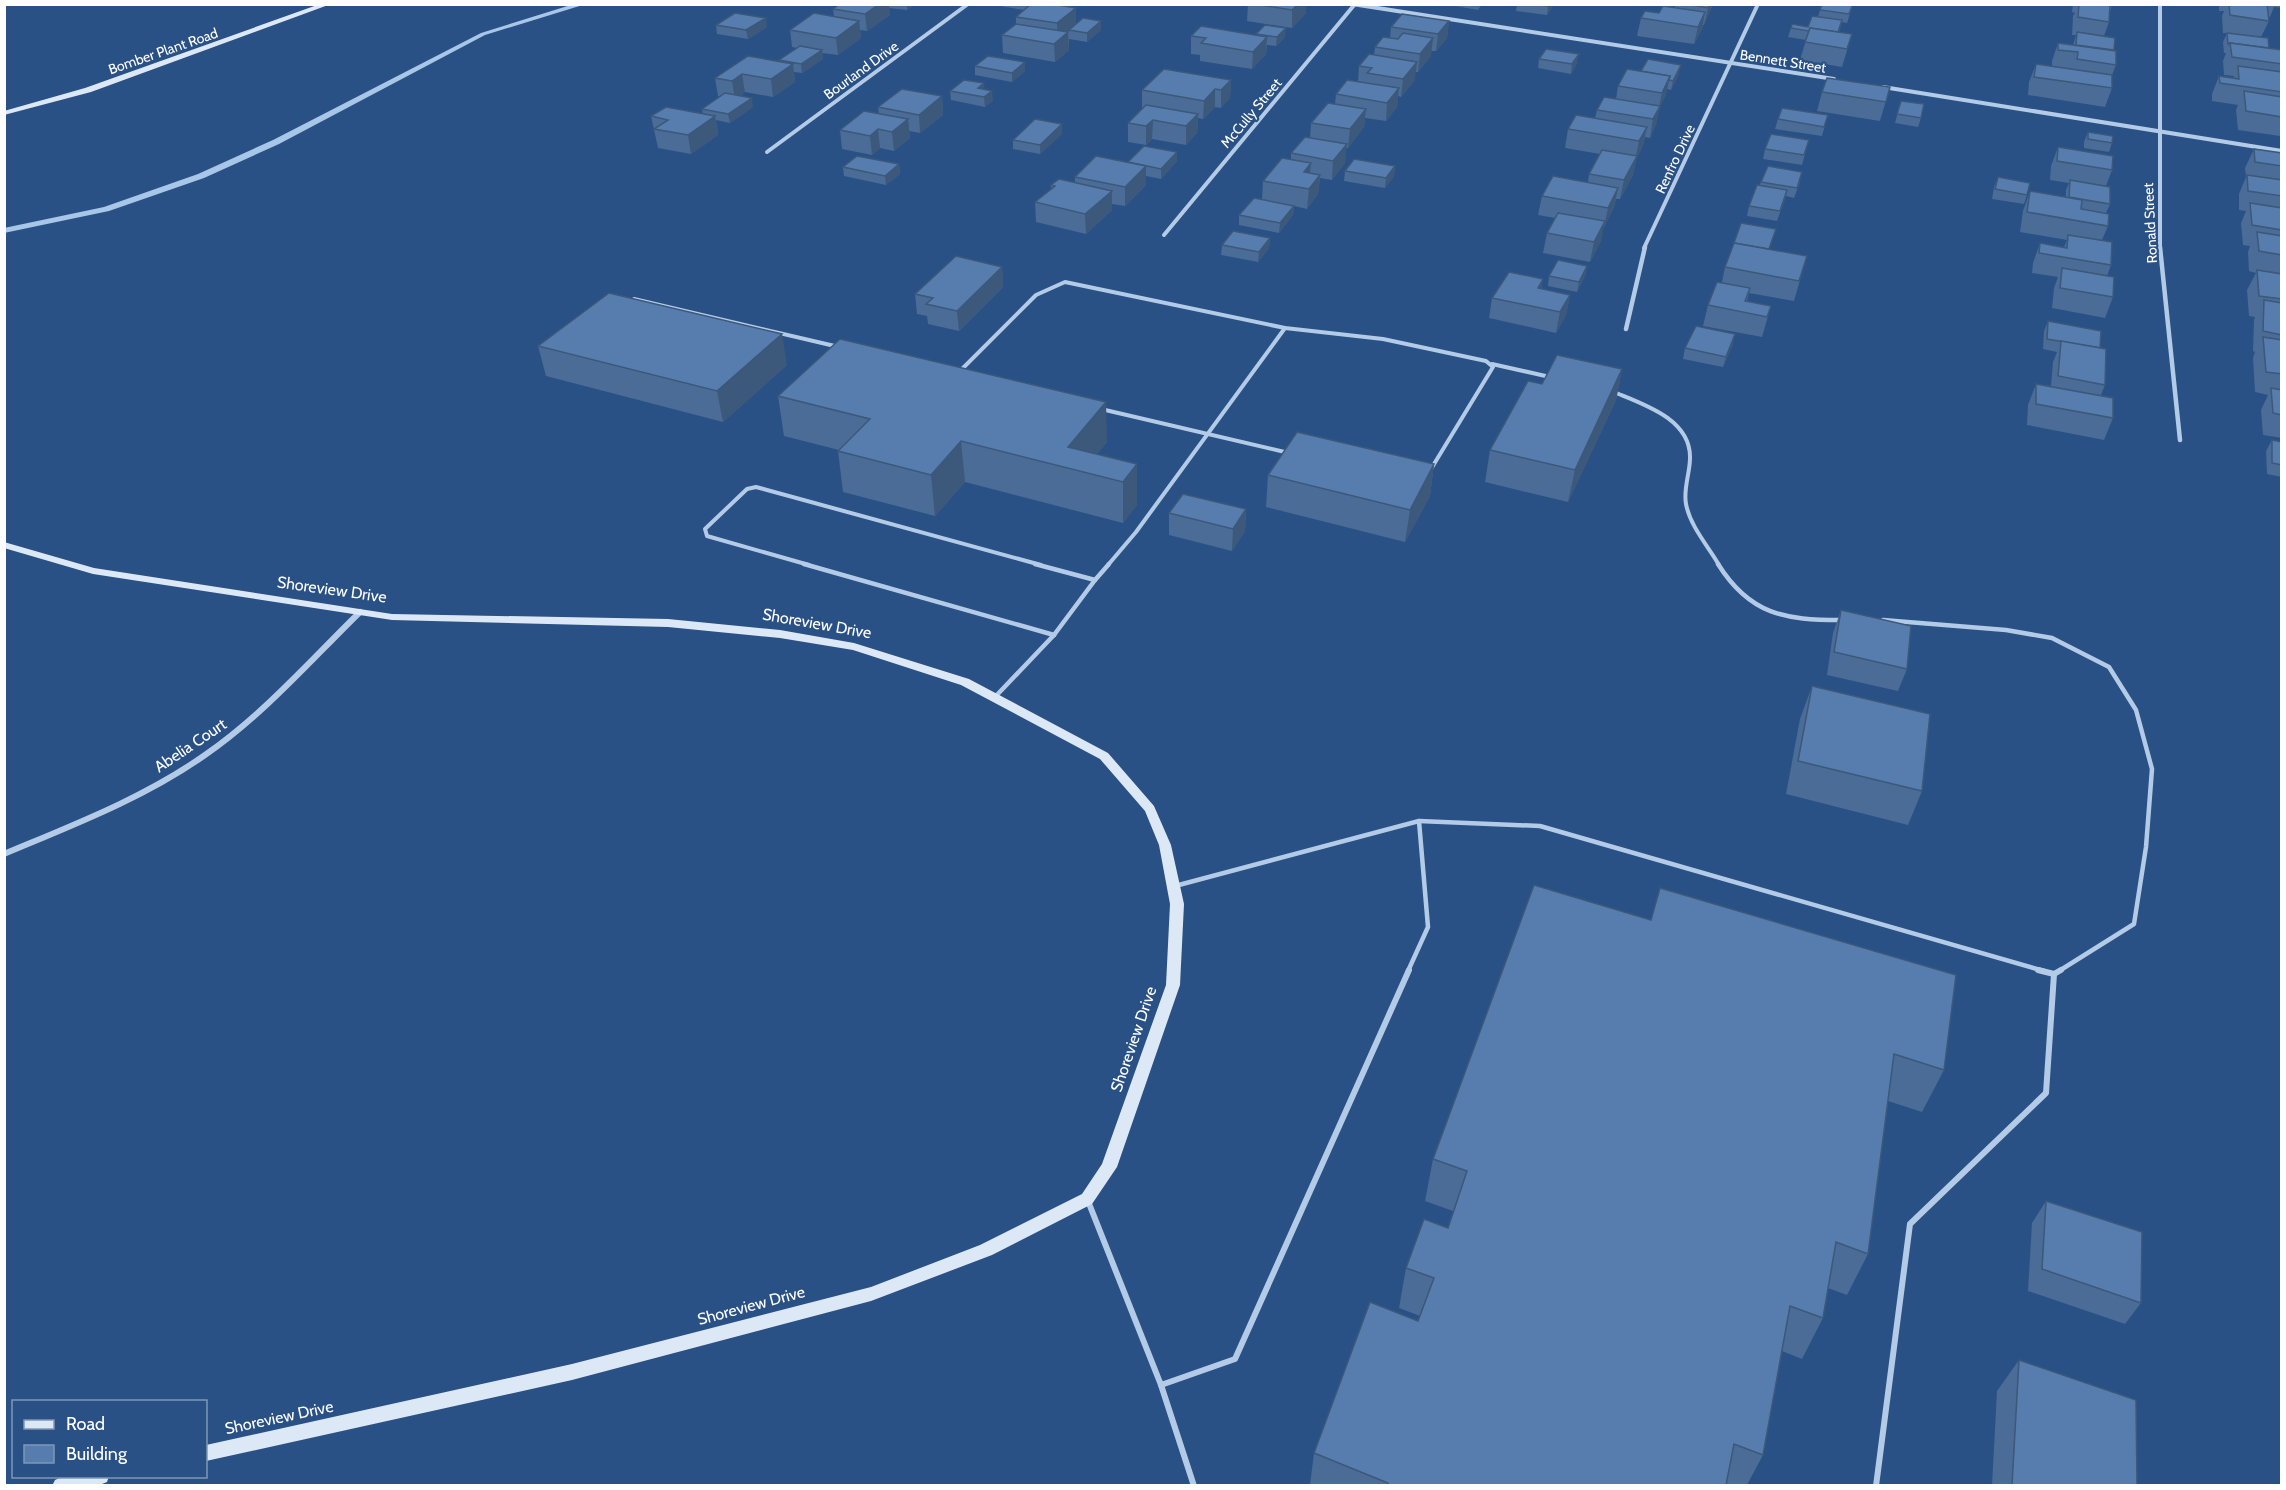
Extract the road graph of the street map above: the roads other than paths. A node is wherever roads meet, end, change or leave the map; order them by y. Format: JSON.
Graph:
{"nodes":[{"id":1,"x":328,"y":4,"type":"edge"},
{"id":2,"x":968,"y":4,"type":"edge"},
{"id":3,"x":1758,"y":4,"type":"edge"},
{"id":4,"x":2160,"y":4,"type":"edge"},
{"id":5,"x":1354,"y":5,"type":"edge"},
{"id":6,"x":1732,"y":63,"type":"junction"},
{"id":7,"x":1839,"y":80,"type":"edge"},
{"id":8,"x":1874,"y":86,"type":"edge"},
{"id":9,"x":4,"y":113,"type":"edge"},
{"id":10,"x":2157,"y":131,"type":"junction"},
{"id":11,"x":2282,"y":151,"type":"edge"},
{"id":12,"x":767,"y":152,"type":"dead end"},
{"id":13,"x":1164,"y":235,"type":"dead end"},
{"id":14,"x":634,"y":298,"type":"edge"},
{"id":15,"x":1285,"y":328,"type":"junction"},
{"id":16,"x":1626,"y":328,"type":"dead end"},
{"id":17,"x":841,"y":348,"type":"edge"},
{"id":18,"x":1492,"y":364,"type":"junction"},
{"id":19,"x":967,"y":378,"type":"edge"},
{"id":20,"x":1562,"y":379,"type":"edge"},
{"id":21,"x":1608,"y":390,"type":"edge"},
{"id":22,"x":1093,"y":408,"type":"edge"},
{"id":23,"x":1207,"y":435,"type":"junction"},
{"id":24,"x":2180,"y":440,"type":"dead end"},
{"id":25,"x":1300,"y":456,"type":"edge"},
{"id":26,"x":1428,"y":475,"type":"edge"},
{"id":27,"x":4,"y":545,"type":"edge"},
{"id":28,"x":1095,"y":580,"type":"junction"},
{"id":29,"x":360,"y":612,"type":"junction"},
{"id":30,"x":1851,"y":620,"type":"edge"},
{"id":31,"x":1874,"y":620,"type":"edge"},
{"id":32,"x":1054,"y":635,"type":"junction"},
{"id":33,"x":995,"y":698,"type":"junction"},
{"id":34,"x":1419,"y":821,"type":"junction"},
{"id":35,"x":4,"y":854,"type":"edge"},
{"id":36,"x":1174,"y":887,"type":"junction"},
{"id":37,"x":2054,"y":974,"type":"junction"},
{"id":38,"x":1087,"y":1199,"type":"junction"},
{"id":39,"x":1161,"y":1385,"type":"junction"},
{"id":40,"x":207,"y":1454,"type":"edge"},
{"id":41,"x":92,"y":1478,"type":"edge"},
{"id":42,"x":61,"y":1485,"type":"edge"},
{"id":43,"x":1194,"y":1485,"type":"edge"},
{"id":44,"x":1876,"y":1485,"type":"edge"}],
"edges":[{"from":1,"to":9,"type":"street","name":"Bomber Plant Road"},
{"from":2,"to":12,"type":"street","name":"Bourland Drive"},
{"from":3,"to":6,"type":"street","name":"Renfro Drive"},
{"from":4,"to":10,"type":"street","name":"Ronald Street"},
{"from":5,"to":6,"type":"street","name":"Bennett Street"},
{"from":5,"to":13,"type":"street","name":"McCully Street"},
{"from":6,"to":7,"type":"street","name":"Bennett Street"},
{"from":6,"to":16,"type":"street","name":"Renfro Drive"},
{"from":8,"to":10,"type":"street"},
{"from":10,"to":11,"type":"street"},
{"from":10,"to":24,"type":"street","name":"Ronald Street"},
{"from":14,"to":17,"type":"lane"},
{"from":15,"to":18,"type":"lane"},
{"from":15,"to":19,"type":"lane"},
{"from":15,"to":23,"type":"lane"},
{"from":18,"to":20,"type":"lane"},
{"from":18,"to":26,"type":"lane"},
{"from":21,"to":30,"type":"lane"},
{"from":22,"to":23,"type":"lane"},
{"from":23,"to":25,"type":"lane"},
{"from":23,"to":28,"type":"lane"},
{"from":27,"to":29,"type":"street","name":"Shoreview Drive"},
{"from":28,"to":32,"type":"lane"},
{"from":28,"to":32,"type":"lane"},
{"from":29,"to":33,"type":"street","name":"Shoreview Drive"},
{"from":29,"to":35,"type":"street","name":"Abelia Court"},
{"from":31,"to":37,"type":"lane"},
{"from":32,"to":33,"type":"lane"},
{"from":33,"to":36,"type":"street","name":"Shoreview Drive"},
{"from":34,"to":36,"type":"lane"},
{"from":34,"to":37,"type":"lane"},
{"from":34,"to":39,"type":"lane"},
{"from":36,"to":38,"type":"street","name":"Shoreview Drive"},
{"from":37,"to":44,"type":"lane"},
{"from":38,"to":39,"type":"lane"},
{"from":38,"to":40,"type":"street","name":"Shoreview Drive"},
{"from":39,"to":43,"type":"lane"},
{"from":41,"to":42,"type":"street"}]}
